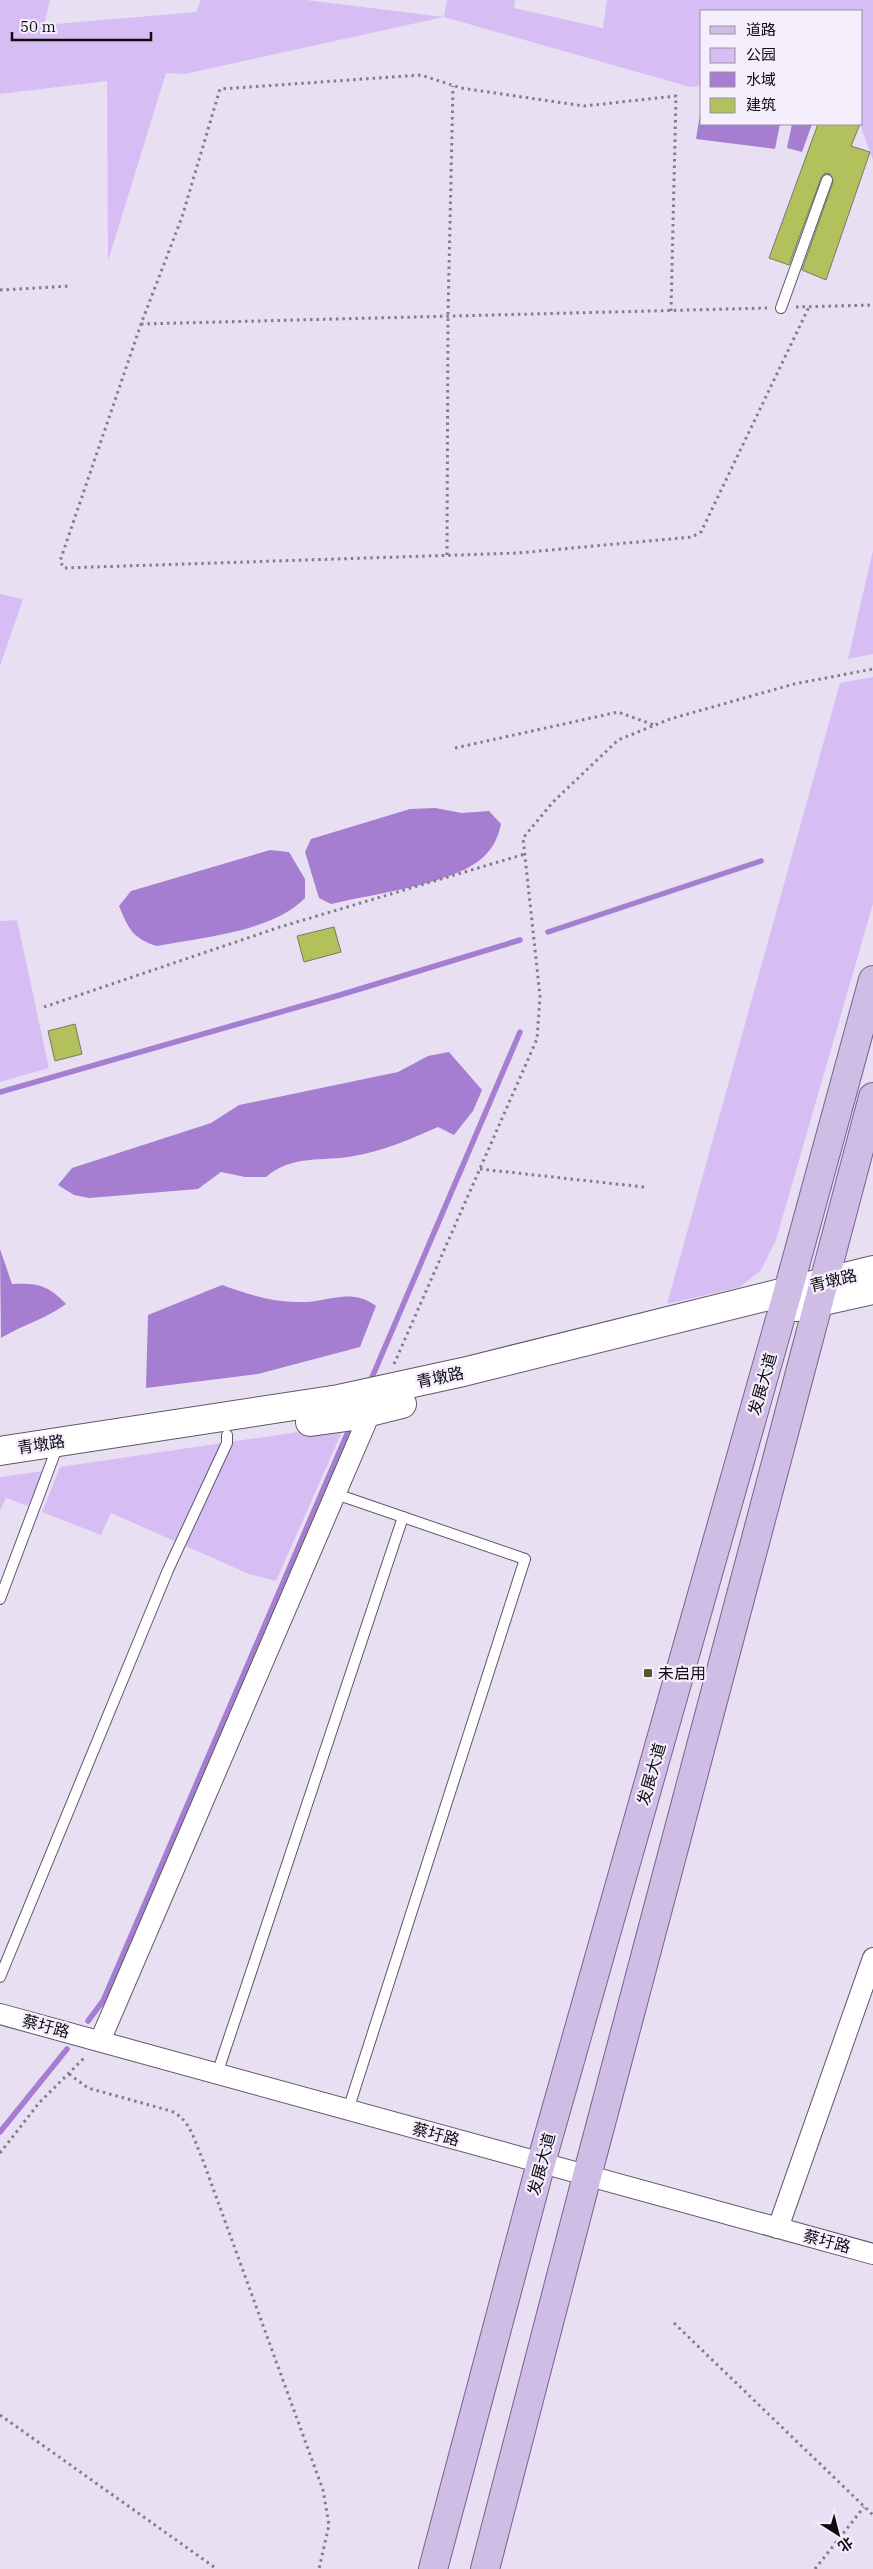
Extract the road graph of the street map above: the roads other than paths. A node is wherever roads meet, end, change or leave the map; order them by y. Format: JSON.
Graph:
{"nodes":[{"id":1,"x":827,"y":180,"type":"dead end"},
{"id":2,"x":781,"y":308,"type":"road end"},
{"id":3,"x":873,"y":980,"type":"edge"},
{"id":4,"x":873,"y":1097,"type":"edge"},
{"id":5,"x":873,"y":1270,"type":"edge"},
{"id":6,"x":873,"y":1290,"type":"edge"},
{"id":7,"x":822,"y":1292,"type":"junction"},
{"id":8,"x":785,"y":1301,"type":"junction"},
{"id":9,"x":377,"y":1400,"type":"junction"},
{"id":10,"x":227,"y":1435,"type":"junction"},
{"id":11,"x":0,"y":1450,"type":"edge"},
{"id":12,"x":55,"y":1451,"type":"junction"},
{"id":13,"x":0,"y":1469,"type":"edge"},
{"id":14,"x":336,"y":1494,"type":"junction"},
{"id":15,"x":403,"y":1517,"type":"junction"},
{"id":16,"x":0,"y":1599,"type":"edge"},
{"id":17,"x":873,"y":1958,"type":"edge"},
{"id":18,"x":0,"y":1977,"type":"edge"},
{"id":19,"x":0,"y":2014,"type":"edge"},
{"id":20,"x":100,"y":2041,"type":"junction"},
{"id":21,"x":217,"y":2074,"type":"junction"},
{"id":22,"x":348,"y":2110,"type":"junction"},
{"id":23,"x":541,"y":2163,"type":"junction"},
{"id":24,"x":587,"y":2176,"type":"junction"},
{"id":25,"x":778,"y":2228,"type":"junction"},
{"id":26,"x":873,"y":2254,"type":"edge"},
{"id":27,"x":433,"y":2569,"type":"edge"},
{"id":28,"x":485,"y":2569,"type":"edge"}],
"edges":[{"from":1,"to":2,"type":"lane"},
{"from":3,"to":8,"type":"main road","name":"发展大道"},
{"from":4,"to":7,"type":"main road","name":"发展大道"},
{"from":5,"to":7,"type":"main road","name":"青墩路"},
{"from":6,"to":7,"type":"main road","name":"青墩路"},
{"from":7,"to":8,"type":"main road","name":"青墩路"},
{"from":7,"to":24,"type":"main road","name":"发展大道"},
{"from":8,"to":9,"type":"main road","name":"青墩路"},
{"from":8,"to":23,"type":"main road","name":"发展大道"},
{"from":9,"to":10,"type":"main road","name":"青墩路"},
{"from":9,"to":12,"type":"main road","name":"青墩路"},
{"from":9,"to":14,"type":"street"},
{"from":10,"to":12,"type":"main road","name":"青墩路"},
{"from":10,"to":18,"type":"lane"},
{"from":11,"to":12,"type":"main road","name":"青墩路"},
{"from":12,"to":13,"type":"main road","name":"青墩路"},
{"from":12,"to":16,"type":"lane"},
{"from":14,"to":15,"type":"lane"},
{"from":14,"to":20,"type":"street"},
{"from":15,"to":21,"type":"lane"},
{"from":15,"to":22,"type":"lane"},
{"from":17,"to":25,"type":"street"},
{"from":19,"to":20,"type":"street","name":"蔡圩路"},
{"from":20,"to":21,"type":"street","name":"蔡圩路"},
{"from":21,"to":22,"type":"street","name":"蔡圩路"},
{"from":22,"to":23,"type":"street","name":"蔡圩路"},
{"from":23,"to":24,"type":"street","name":"蔡圩路"},
{"from":23,"to":27,"type":"main road","name":"发展大道"},
{"from":24,"to":25,"type":"street","name":"蔡圩路"},
{"from":24,"to":28,"type":"main road","name":"发展大道"},
{"from":25,"to":26,"type":"street","name":"蔡圩路"}]}
